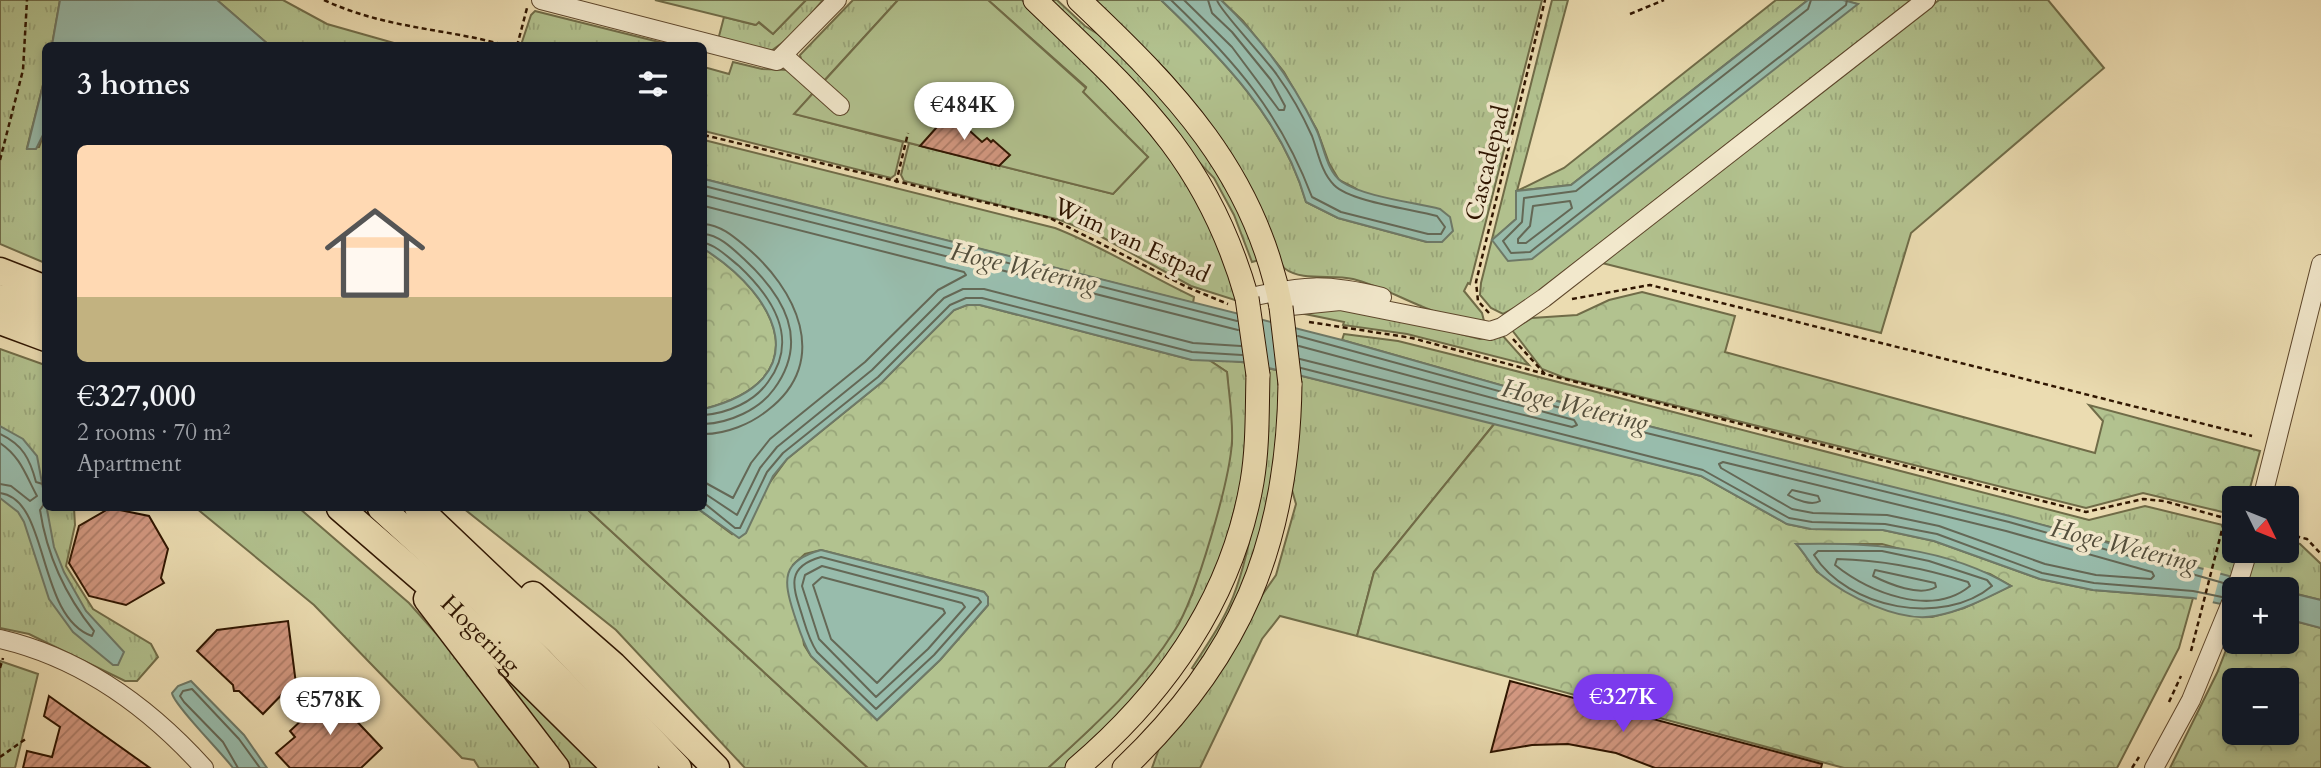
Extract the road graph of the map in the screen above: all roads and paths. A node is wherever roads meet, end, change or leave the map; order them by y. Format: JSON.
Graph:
{"nodes":[{"id":1,"x":27,"y":0,"type":"edge"},
{"id":2,"x":324,"y":0,"type":"edge"},
{"id":3,"x":530,"y":0,"type":"edge"},
{"id":4,"x":541,"y":0,"type":"edge"},
{"id":5,"x":837,"y":0,"type":"edge"},
{"id":6,"x":1035,"y":0,"type":"edge"},
{"id":7,"x":1079,"y":0,"type":"edge"},
{"id":8,"x":1545,"y":0,"type":"edge"},
{"id":9,"x":1664,"y":0,"type":"edge"},
{"id":10,"x":1926,"y":0,"type":"edge"},
{"id":11,"x":1630,"y":14,"type":"dead end"},
{"id":12,"x":494,"y":42,"type":"edge"},
{"id":13,"x":518,"y":42,"type":"edge"},
{"id":14,"x":703,"y":42,"type":"edge"},
{"id":15,"x":707,"y":43,"type":"edge"},
{"id":16,"x":783,"y":55,"type":"junction"},
{"id":17,"x":840,"y":106,"type":"dead end"},
{"id":18,"x":908,"y":133,"type":"dead end"},
{"id":19,"x":707,"y":136,"type":"edge"},
{"id":20,"x":0,"y":160,"type":"edge"},
{"id":21,"x":896,"y":183,"type":"junction"},
{"id":22,"x":2321,"y":264,"type":"edge"},
{"id":23,"x":2,"y":277,"type":"edge"},
{"id":24,"x":42,"y":288,"type":"edge"},
{"id":25,"x":1544,"y":298,"type":"junction"},
{"id":26,"x":1279,"y":299,"type":"junction"},
{"id":27,"x":1242,"y":302,"type":"junction"},
{"id":28,"x":42,"y":312,"type":"edge"},
{"id":29,"x":0,"y":321,"type":"edge"},
{"id":30,"x":1306,"y":322,"type":"dead end"},
{"id":31,"x":1502,"y":327,"type":"junction"},
{"id":32,"x":42,"y":337,"type":"edge"},
{"id":33,"x":1545,"y":374,"type":"junction"},
{"id":34,"x":2252,"y":436,"type":"dead end"},
{"id":35,"x":2265,"y":486,"type":"edge"},
{"id":36,"x":344,"y":511,"type":"edge"},
{"id":37,"x":384,"y":511,"type":"edge"},
{"id":38,"x":421,"y":511,"type":"edge"},
{"id":39,"x":2222,"y":517,"type":"edge"},
{"id":40,"x":2222,"y":533,"type":"edge"},
{"id":41,"x":2300,"y":537,"type":"edge"},
{"id":42,"x":388,"y":547,"type":"junction"},
{"id":43,"x":465,"y":550,"type":"junction"},
{"id":44,"x":2321,"y":554,"type":"edge"},
{"id":45,"x":2222,"y":630,"type":"edge"},
{"id":46,"x":1,"y":649,"type":"edge"},
{"id":47,"x":14,"y":658,"type":"dead end"},
{"id":48,"x":2187,"y":661,"type":"dead end"},
{"id":49,"x":0,"y":668,"type":"edge"},
{"id":50,"x":2183,"y":670,"type":"dead end"},
{"id":51,"x":2165,"y":709,"type":"dead end"},
{"id":52,"x":27,"y":738,"type":"dead end"},
{"id":53,"x":2142,"y":752,"type":"dead end"},
{"id":54,"x":0,"y":757,"type":"edge"},
{"id":55,"x":1098,"y":760,"type":"edge"},
{"id":56,"x":204,"y":768,"type":"edge"},
{"id":57,"x":556,"y":768,"type":"edge"},
{"id":58,"x":616,"y":768,"type":"edge"},
{"id":59,"x":645,"y":768,"type":"edge"},
{"id":60,"x":678,"y":768,"type":"edge"},
{"id":61,"x":716,"y":768,"type":"edge"},
{"id":62,"x":1077,"y":768,"type":"edge"},
{"id":63,"x":1125,"y":768,"type":"edge"},
{"id":64,"x":2132,"y":768,"type":"edge"},
{"id":65,"x":2154,"y":768,"type":"edge"}],
"edges":[{"from":1,"to":20,"type":"path"},
{"from":2,"to":12,"type":"path"},
{"from":3,"to":13,"type":"path"},
{"from":4,"to":14,"type":"street"},
{"from":5,"to":16,"type":"street"},
{"from":6,"to":27,"type":"main road"},
{"from":7,"to":26,"type":"main road"},
{"from":8,"to":31,"type":"path","name":"Cascadepad"},
{"from":9,"to":11,"type":"path"},
{"from":10,"to":25,"type":"street"},
{"from":15,"to":16,"type":"street"},
{"from":16,"to":17,"type":"street"},
{"from":18,"to":21,"type":"path"},
{"from":19,"to":21,"type":"path","name":"Wim van Estpad"},
{"from":21,"to":27,"type":"path","name":"Wim van Estpad"},
{"from":22,"to":35,"type":"street"},
{"from":23,"to":24,"type":"highway"},
{"from":23,"to":28,"type":"highway"},
{"from":25,"to":31,"type":"street"},
{"from":25,"to":34,"type":"path"},
{"from":26,"to":27,"type":"street"},
{"from":26,"to":31,"type":"street"},
{"from":26,"to":63,"type":"main road","bridge":true},
{"from":27,"to":55,"type":"main road","bridge":true},
{"from":29,"to":32,"type":"highway"},
{"from":30,"to":33,"type":"path"},
{"from":31,"to":33,"type":"path","name":"Cascadepad"},
{"from":33,"to":39,"type":"path"},
{"from":36,"to":42,"type":"highway","name":"Hogering"},
{"from":37,"to":59,"type":"highway"},
{"from":38,"to":43,"type":"highway","name":"Hogering"},
{"from":40,"to":48,"type":"path"},
{"from":41,"to":44,"type":"path"},
{"from":42,"to":57,"type":"highway"},
{"from":42,"to":58,"type":"highway","name":"Hogering"},
{"from":43,"to":60,"type":"highway","name":"Hogering"},
{"from":43,"to":61,"type":"highway"},
{"from":45,"to":65,"type":"street"},
{"from":46,"to":47,"type":"path"},
{"from":46,"to":49,"type":"path"},
{"from":46,"to":56,"type":"street"},
{"from":50,"to":51,"type":"path"},
{"from":52,"to":54,"type":"path"},
{"from":53,"to":64,"type":"path"},
{"from":55,"to":62,"type":"main road"},
{"from":55,"to":63,"type":"main road"}]}
